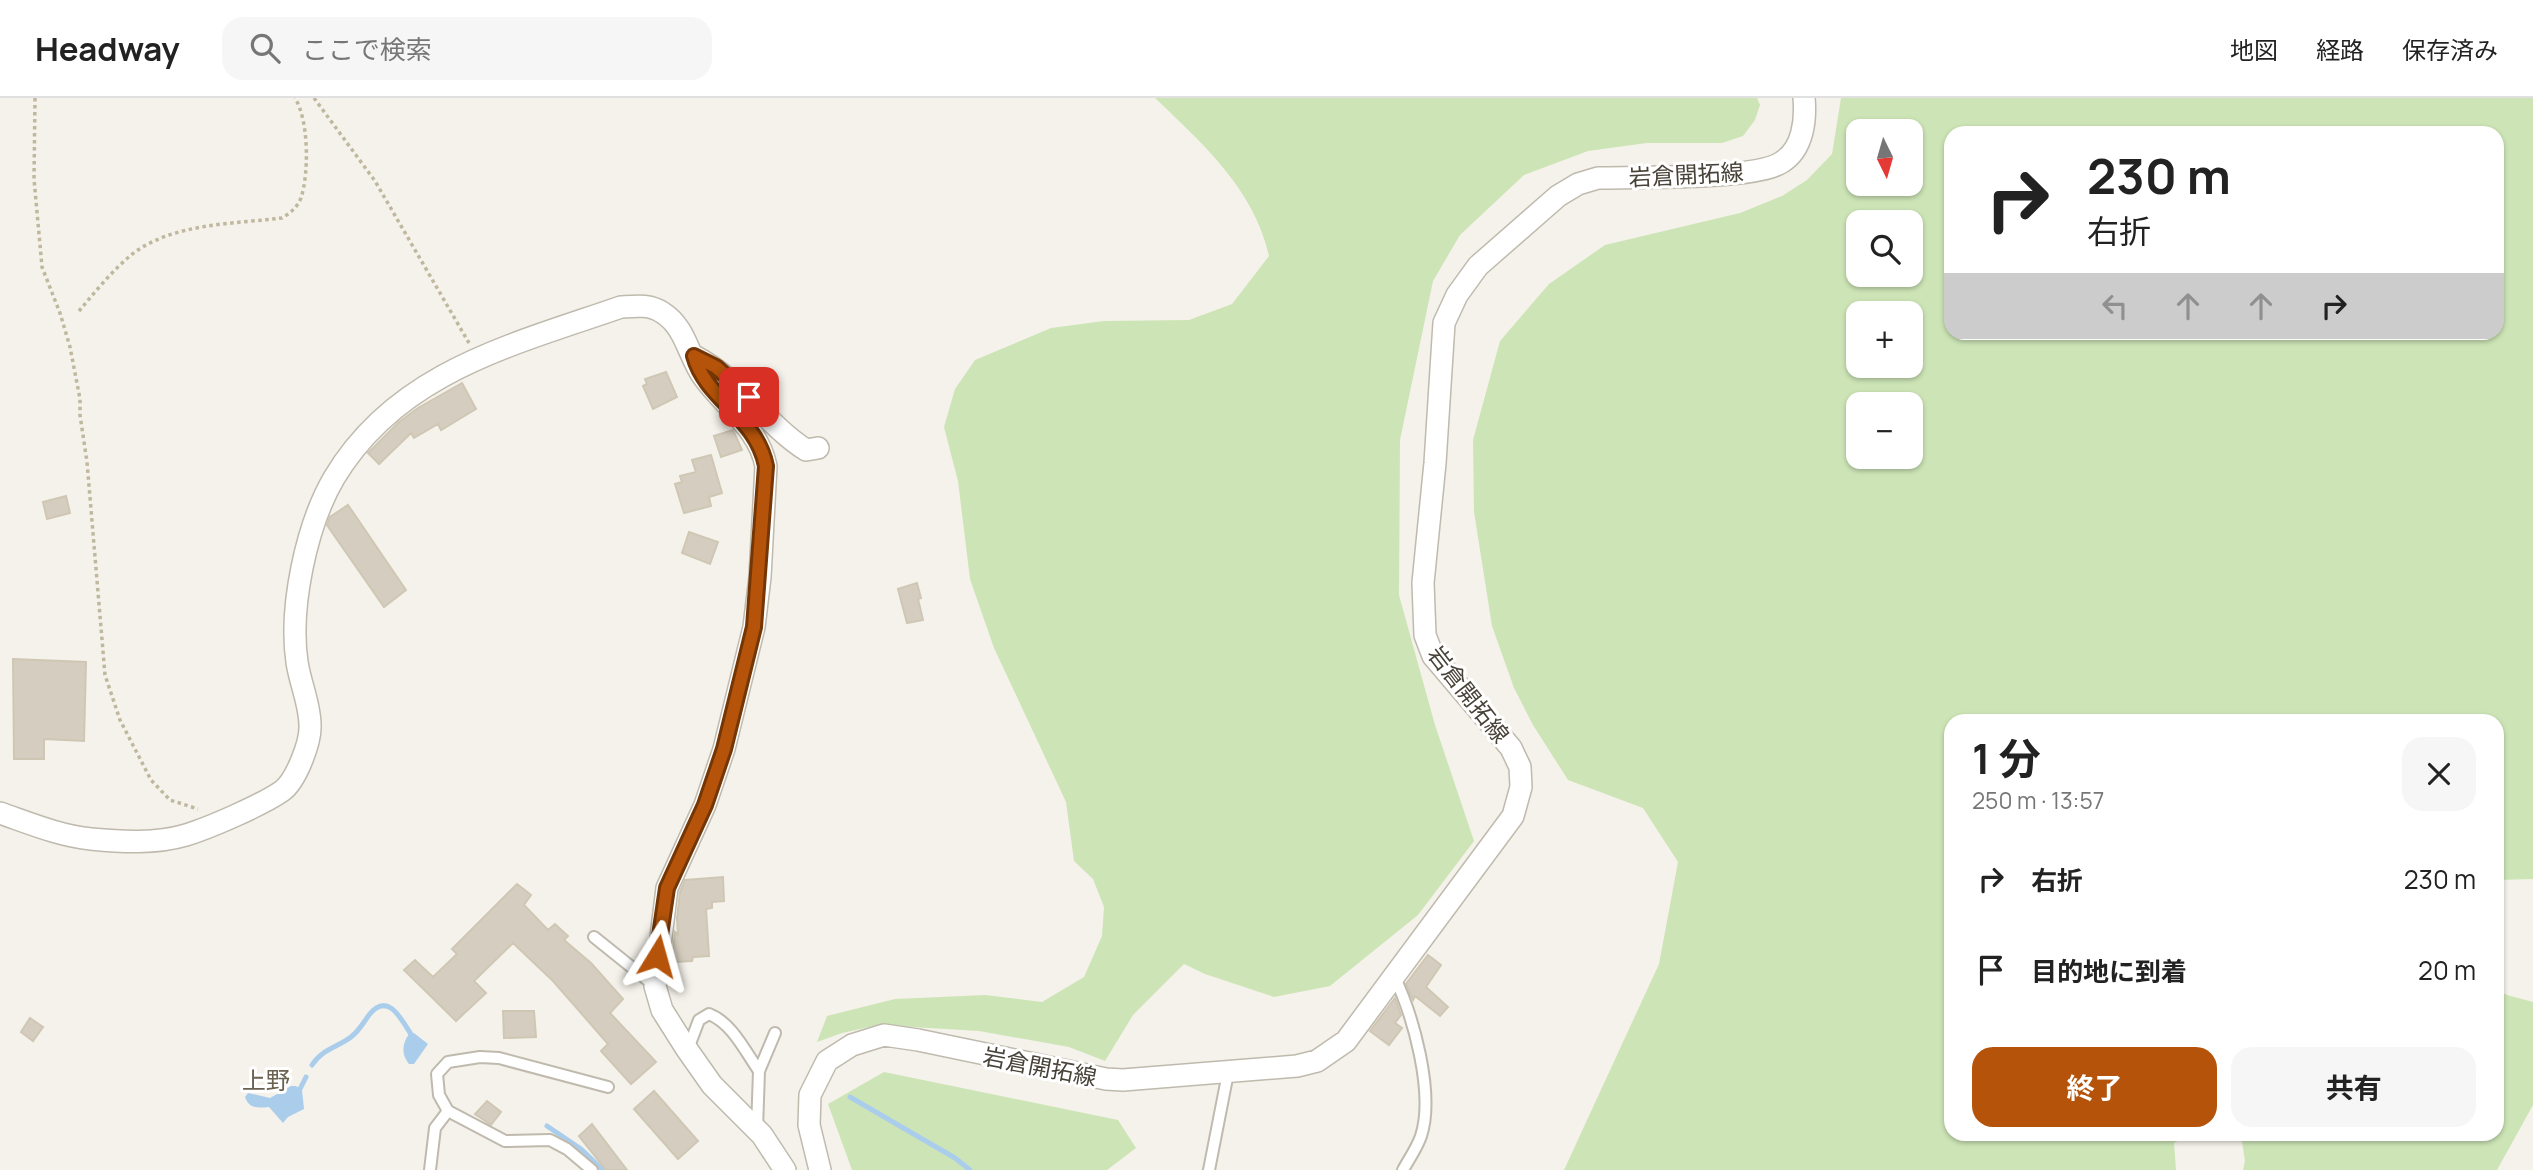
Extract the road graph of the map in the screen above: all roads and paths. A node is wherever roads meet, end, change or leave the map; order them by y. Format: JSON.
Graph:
{"nodes":[{"id":1,"x":35,"y":98,"type":"edge"},
{"id":2,"x":295,"y":98,"type":"edge"},
{"id":3,"x":314,"y":98,"type":"edge"},
{"id":4,"x":1804,"y":98,"type":"edge"},
{"id":5,"x":79,"y":311,"type":"dead end"},
{"id":6,"x":694,"y":356,"type":"junction"},
{"id":7,"x":477,"y":357,"type":"junction"},
{"id":8,"x":818,"y":448,"type":"dead end"},
{"id":9,"x":0,"y":813,"type":"edge"},
{"id":10,"x":231,"y":816,"type":"junction"},
{"id":11,"x":594,"y":937,"type":"dead end"},
{"id":12,"x":1394,"y":976,"type":"junction"},
{"id":13,"x":655,"y":986,"type":"junction"},
{"id":14,"x":775,"y":1033,"type":"dead end"},
{"id":15,"x":687,"y":1050,"type":"junction"},
{"id":16,"x":758,"y":1071,"type":"junction"},
{"id":17,"x":1227,"y":1073,"type":"junction"},
{"id":18,"x":608,"y":1087,"type":"dead end"},
{"id":19,"x":448,"y":1111,"type":"junction"},
{"id":20,"x":757,"y":1130,"type":"junction"},
{"id":21,"x":430,"y":1170,"type":"edge"},
{"id":22,"x":592,"y":1170,"type":"edge"},
{"id":23,"x":785,"y":1170,"type":"edge"},
{"id":24,"x":820,"y":1170,"type":"edge"},
{"id":25,"x":1209,"y":1170,"type":"edge"},
{"id":26,"x":1403,"y":1170,"type":"edge"}],
"edges":[{"from":1,"to":10,"type":"path"},
{"from":2,"to":5,"type":"path"},
{"from":3,"to":7,"type":"path"},
{"from":4,"to":12,"type":"street","name":"岩倉開拓線"},
{"from":6,"to":7,"type":"street"},
{"from":6,"to":8,"type":"street"},
{"from":6,"to":13,"type":"street"},
{"from":7,"to":10,"type":"street"},
{"from":9,"to":10,"type":"street"},
{"from":11,"to":13,"type":"lane"},
{"from":12,"to":17,"type":"street","name":"岩倉開拓線"},
{"from":12,"to":26,"type":"lane"},
{"from":13,"to":15,"type":"street"},
{"from":14,"to":16,"type":"lane"},
{"from":15,"to":16,"type":"lane"},
{"from":15,"to":20,"type":"street"},
{"from":16,"to":20,"type":"lane"},
{"from":17,"to":24,"type":"street","name":"岩倉開拓線"},
{"from":17,"to":25,"type":"lane"},
{"from":18,"to":19,"type":"lane"},
{"from":19,"to":21,"type":"lane"},
{"from":19,"to":22,"type":"lane"},
{"from":20,"to":23,"type":"street"}]}
